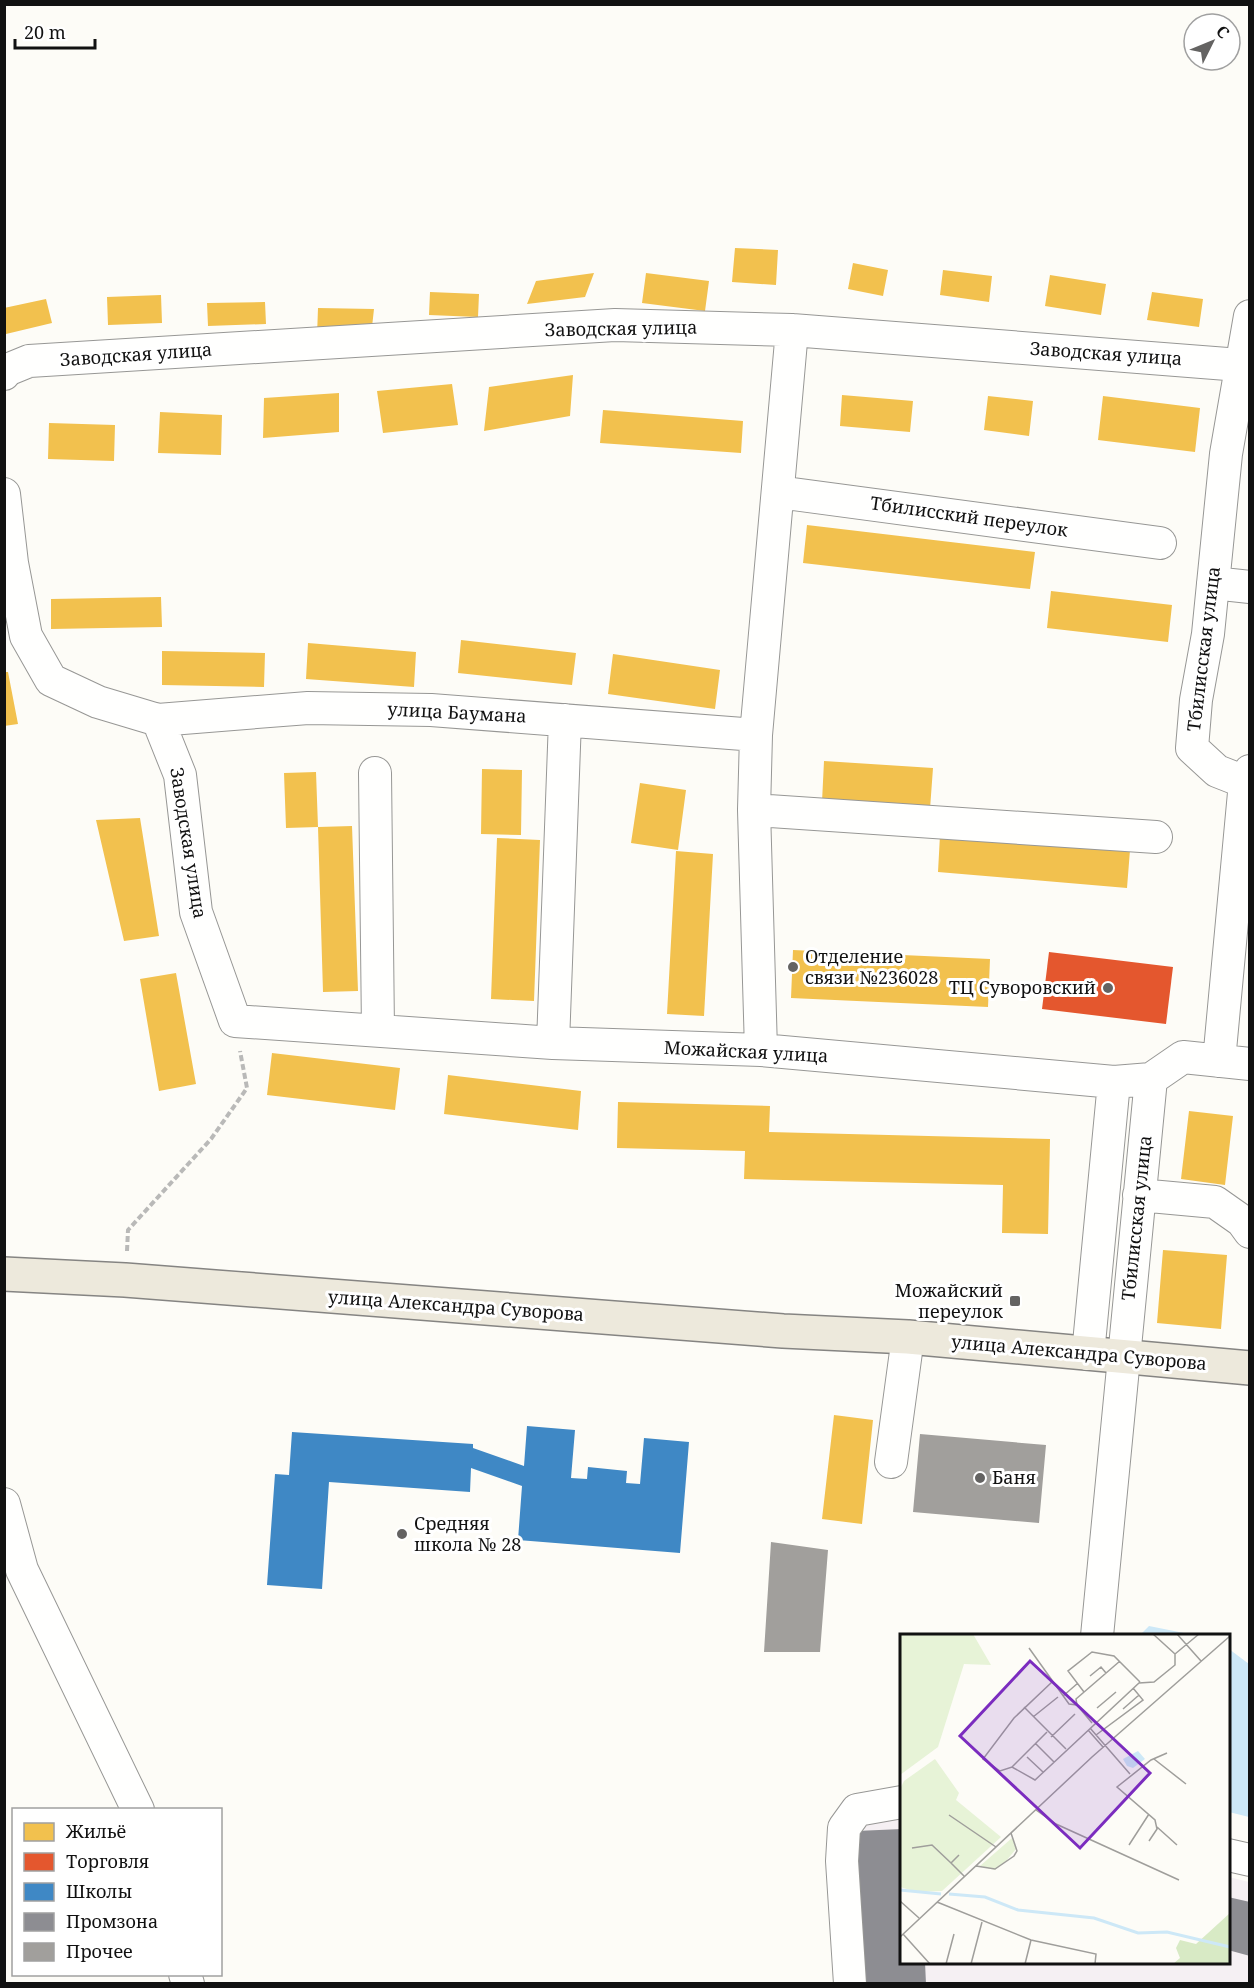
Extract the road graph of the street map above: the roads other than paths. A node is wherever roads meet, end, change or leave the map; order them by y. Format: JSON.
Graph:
{"nodes":[{"id":1,"x":1250,"y":316,"type":"edge"},
{"id":2,"x":792,"y":330,"type":"junction"},
{"id":3,"x":1240,"y":365,"type":"junction"},
{"id":4,"x":4,"y":374,"type":"edge"},
{"id":5,"x":777,"y":492,"type":"junction"},
{"id":6,"x":4,"y":494,"type":"edge"},
{"id":7,"x":1160,"y":543,"type":"dead end"},
{"id":8,"x":1213,"y":583,"type":"junction"},
{"id":9,"x":1250,"y":587,"type":"edge"},
{"id":10,"x":158,"y":720,"type":"junction"},
{"id":11,"x":565,"y":720,"type":"junction"},
{"id":12,"x":756,"y":735,"type":"junction"},
{"id":13,"x":375,"y":773,"type":"dead end"},
{"id":14,"x":1247,"y":776,"type":"edge"},
{"id":15,"x":754,"y":810,"type":"junction"},
{"id":16,"x":1156,"y":837,"type":"dead end"},
{"id":17,"x":235,"y":1020,"type":"joint"},
{"id":18,"x":378,"y":1030,"type":"junction"},
{"id":19,"x":553,"y":1043,"type":"junction"},
{"id":20,"x":762,"y":1050,"type":"junction"},
{"id":21,"x":1234,"y":1063,"type":"edge"},
{"id":22,"x":1151,"y":1079,"type":"junction"},
{"id":23,"x":1114,"y":1082,"type":"junction"},
{"id":24,"x":1139,"y":1195,"type":"junction"},
{"id":25,"x":1250,"y":1232,"type":"edge"},
{"id":26,"x":4,"y":1274,"type":"edge"},
{"id":27,"x":908,"y":1337,"type":"junction"},
{"id":28,"x":1088,"y":1354,"type":"junction"},
{"id":29,"x":1124,"y":1356,"type":"junction"},
{"id":30,"x":1250,"y":1368,"type":"edge"},
{"id":31,"x":891,"y":1462,"type":"dead end"},
{"id":32,"x":4,"y":1504,"type":"edge"},
{"id":33,"x":1097,"y":1634,"type":"edge"},
{"id":34,"x":900,"y":1802,"type":"edge"},
{"id":35,"x":138,"y":1808,"type":"edge"},
{"id":36,"x":1230,"y":1855,"type":"edge"},
{"id":37,"x":1250,"y":1860,"type":"edge"},
{"id":38,"x":850,"y":1983,"type":"edge"}],
"edges":[{"from":1,"to":3,"type":"street","name":"Тбилисская улица"},
{"from":2,"to":3,"type":"street","name":"Заводская улица"},
{"from":2,"to":4,"type":"street","name":"Заводская улица"},
{"from":2,"to":5,"type":"street"},
{"from":3,"to":8,"type":"street","name":"Тбилисская улица"},
{"from":5,"to":7,"type":"street","name":"Тбилисский переулок"},
{"from":5,"to":12,"type":"street"},
{"from":6,"to":10,"type":"street"},
{"from":8,"to":9,"type":"street"},
{"from":8,"to":14,"type":"street","name":"Тбилисская улица"},
{"from":10,"to":11,"type":"street","name":"улица Баумана"},
{"from":10,"to":17,"type":"street","name":"Заводская улица"},
{"from":11,"to":12,"type":"street","name":"улица Баумана"},
{"from":11,"to":19,"type":"street"},
{"from":12,"to":15,"type":"street"},
{"from":13,"to":18,"type":"street"},
{"from":14,"to":21,"type":"street","name":"Тбилисская улица"},
{"from":15,"to":16,"type":"street"},
{"from":15,"to":20,"type":"street"},
{"from":17,"to":18,"type":"street","name":"Можайская улица"},
{"from":18,"to":19,"type":"street","name":"Можайская улица"},
{"from":19,"to":20,"type":"street","name":"Можайская улица"},
{"from":20,"to":23,"type":"street","name":"Можайская улица"},
{"from":21,"to":22,"type":"street","name":"Можайская улица"},
{"from":22,"to":23,"type":"street","name":"Можайская улица"},
{"from":22,"to":24,"type":"street","name":"Тбилисская улица"},
{"from":23,"to":28,"type":"street","name":"Тбилисская улица"},
{"from":24,"to":25,"type":"street"},
{"from":24,"to":29,"type":"street","name":"Тбилисская улица"},
{"from":26,"to":27,"type":"main road","name":"улица Александра Суворова"},
{"from":27,"to":28,"type":"main road","name":"улица Александра Суворова"},
{"from":27,"to":31,"type":"street"},
{"from":28,"to":29,"type":"main road","name":"улица Александра Суворова"},
{"from":29,"to":30,"type":"main road","name":"улица Александра Суворова"},
{"from":29,"to":33,"type":"street","name":"Тбилисская улица"},
{"from":32,"to":35,"type":"street"},
{"from":34,"to":38,"type":"street"},
{"from":36,"to":37,"type":"street"}]}
